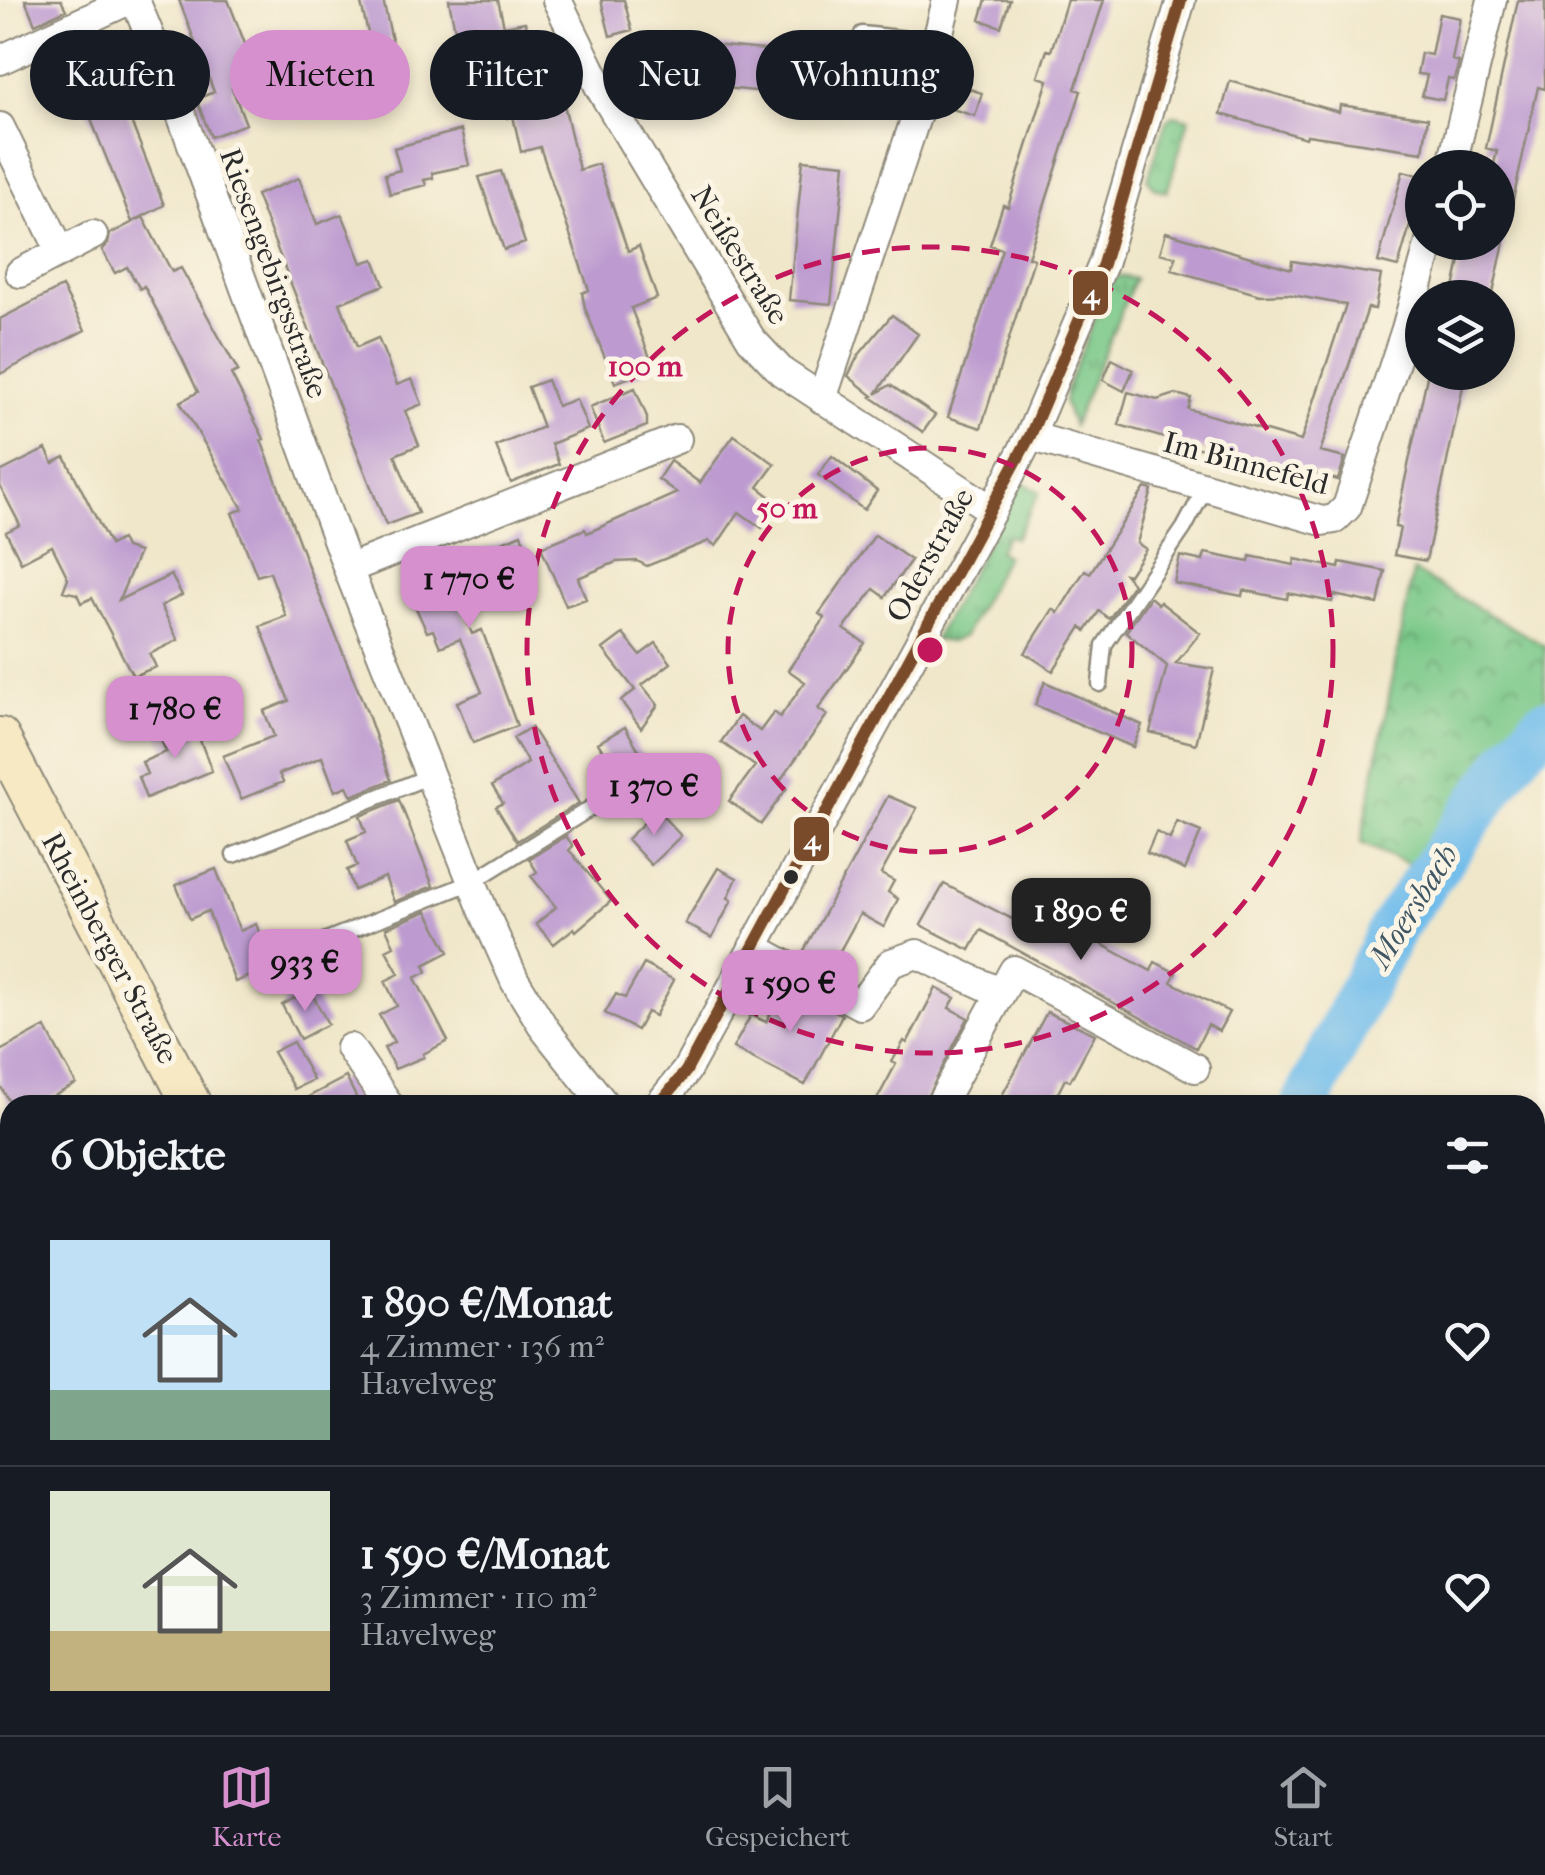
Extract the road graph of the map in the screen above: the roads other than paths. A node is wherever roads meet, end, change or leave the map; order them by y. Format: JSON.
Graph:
{"nodes":[{"id":1,"x":132,"y":0,"type":"edge"},
{"id":2,"x":557,"y":0,"type":"edge"},
{"id":3,"x":948,"y":0,"type":"edge"},
{"id":4,"x":1181,"y":0,"type":"edge"},
{"id":5,"x":1492,"y":0,"type":"edge"},
{"id":6,"x":940,"y":30,"type":"edge"},
{"id":7,"x":0,"y":60,"type":"edge"},
{"id":8,"x":915,"y":120,"type":"edge"},
{"id":9,"x":0,"y":127,"type":"edge"},
{"id":10,"x":1455,"y":150,"type":"edge"},
{"id":11,"x":93,"y":235,"type":"dead end"},
{"id":12,"x":61,"y":252,"type":"junction"},
{"id":13,"x":1425,"y":260,"type":"edge"},
{"id":14,"x":20,"y":273,"type":"dead end"},
{"id":15,"x":822,"y":399,"type":"junction"},
{"id":16,"x":1030,"y":436,"type":"junction"},
{"id":17,"x":677,"y":439,"type":"dead end"},
{"id":18,"x":1206,"y":487,"type":"junction"},
{"id":19,"x":992,"y":510,"type":"junction"},
{"id":20,"x":348,"y":569,"type":"junction"},
{"id":21,"x":1100,"y":684,"type":"dead end"},
{"id":22,"x":0,"y":737,"type":"edge"},
{"id":23,"x":430,"y":776,"type":"junction"},
{"id":24,"x":623,"y":788,"type":"dead end"},
{"id":25,"x":234,"y":855,"type":"dead end"},
{"id":26,"x":472,"y":882,"type":"junction"},
{"id":27,"x":753,"y":947,"type":"junction"},
{"id":28,"x":272,"y":962,"type":"dead end"},
{"id":29,"x":1001,"y":993,"type":"junction"},
{"id":30,"x":350,"y":1048,"type":"dead end"},
{"id":31,"x":1195,"y":1068,"type":"dead end"},
{"id":32,"x":187,"y":1095,"type":"edge"},
{"id":33,"x":382,"y":1095,"type":"edge"},
{"id":34,"x":597,"y":1095,"type":"edge"},
{"id":35,"x":667,"y":1095,"type":"edge"},
{"id":36,"x":945,"y":1095,"type":"edge"}],
"edges":[{"from":1,"to":7,"type":"street","name":"Riesengebirgsstraße"},
{"from":1,"to":20,"type":"street","name":"Riesengebirgsstraße"},
{"from":2,"to":15,"type":"street","name":"Neißestraße"},
{"from":3,"to":6,"type":"street"},
{"from":4,"to":16,"type":"street","name":"Oderstraße"},
{"from":5,"to":10,"type":"street"},
{"from":8,"to":15,"type":"street"},
{"from":9,"to":12,"type":"street"},
{"from":11,"to":12,"type":"street"},
{"from":12,"to":14,"type":"street"},
{"from":13,"to":18,"type":"street","name":"Im Binnefeld"},
{"from":15,"to":19,"type":"street","name":"Neißestraße"},
{"from":16,"to":18,"type":"street","name":"Im Binnefeld"},
{"from":16,"to":19,"type":"street","name":"Oderstraße"},
{"from":17,"to":20,"type":"street"},
{"from":18,"to":21,"type":"lane"},
{"from":19,"to":27,"type":"street","name":"Oderstraße"},
{"from":20,"to":23,"type":"street","name":"Riesengebirgsstraße"},
{"from":22,"to":32,"type":"main road","name":"Rheinberger Straße"},
{"from":23,"to":25,"type":"lane"},
{"from":23,"to":26,"type":"street","name":"Riesengebirgsstraße"},
{"from":24,"to":26,"type":"lane"},
{"from":26,"to":28,"type":"lane"},
{"from":26,"to":34,"type":"street","name":"Riesengebirgsstraße"},
{"from":27,"to":29,"type":"street"},
{"from":27,"to":35,"type":"street","name":"Oderstraße"},
{"from":29,"to":31,"type":"street"},
{"from":29,"to":36,"type":"street"},
{"from":30,"to":33,"type":"street"}]}
